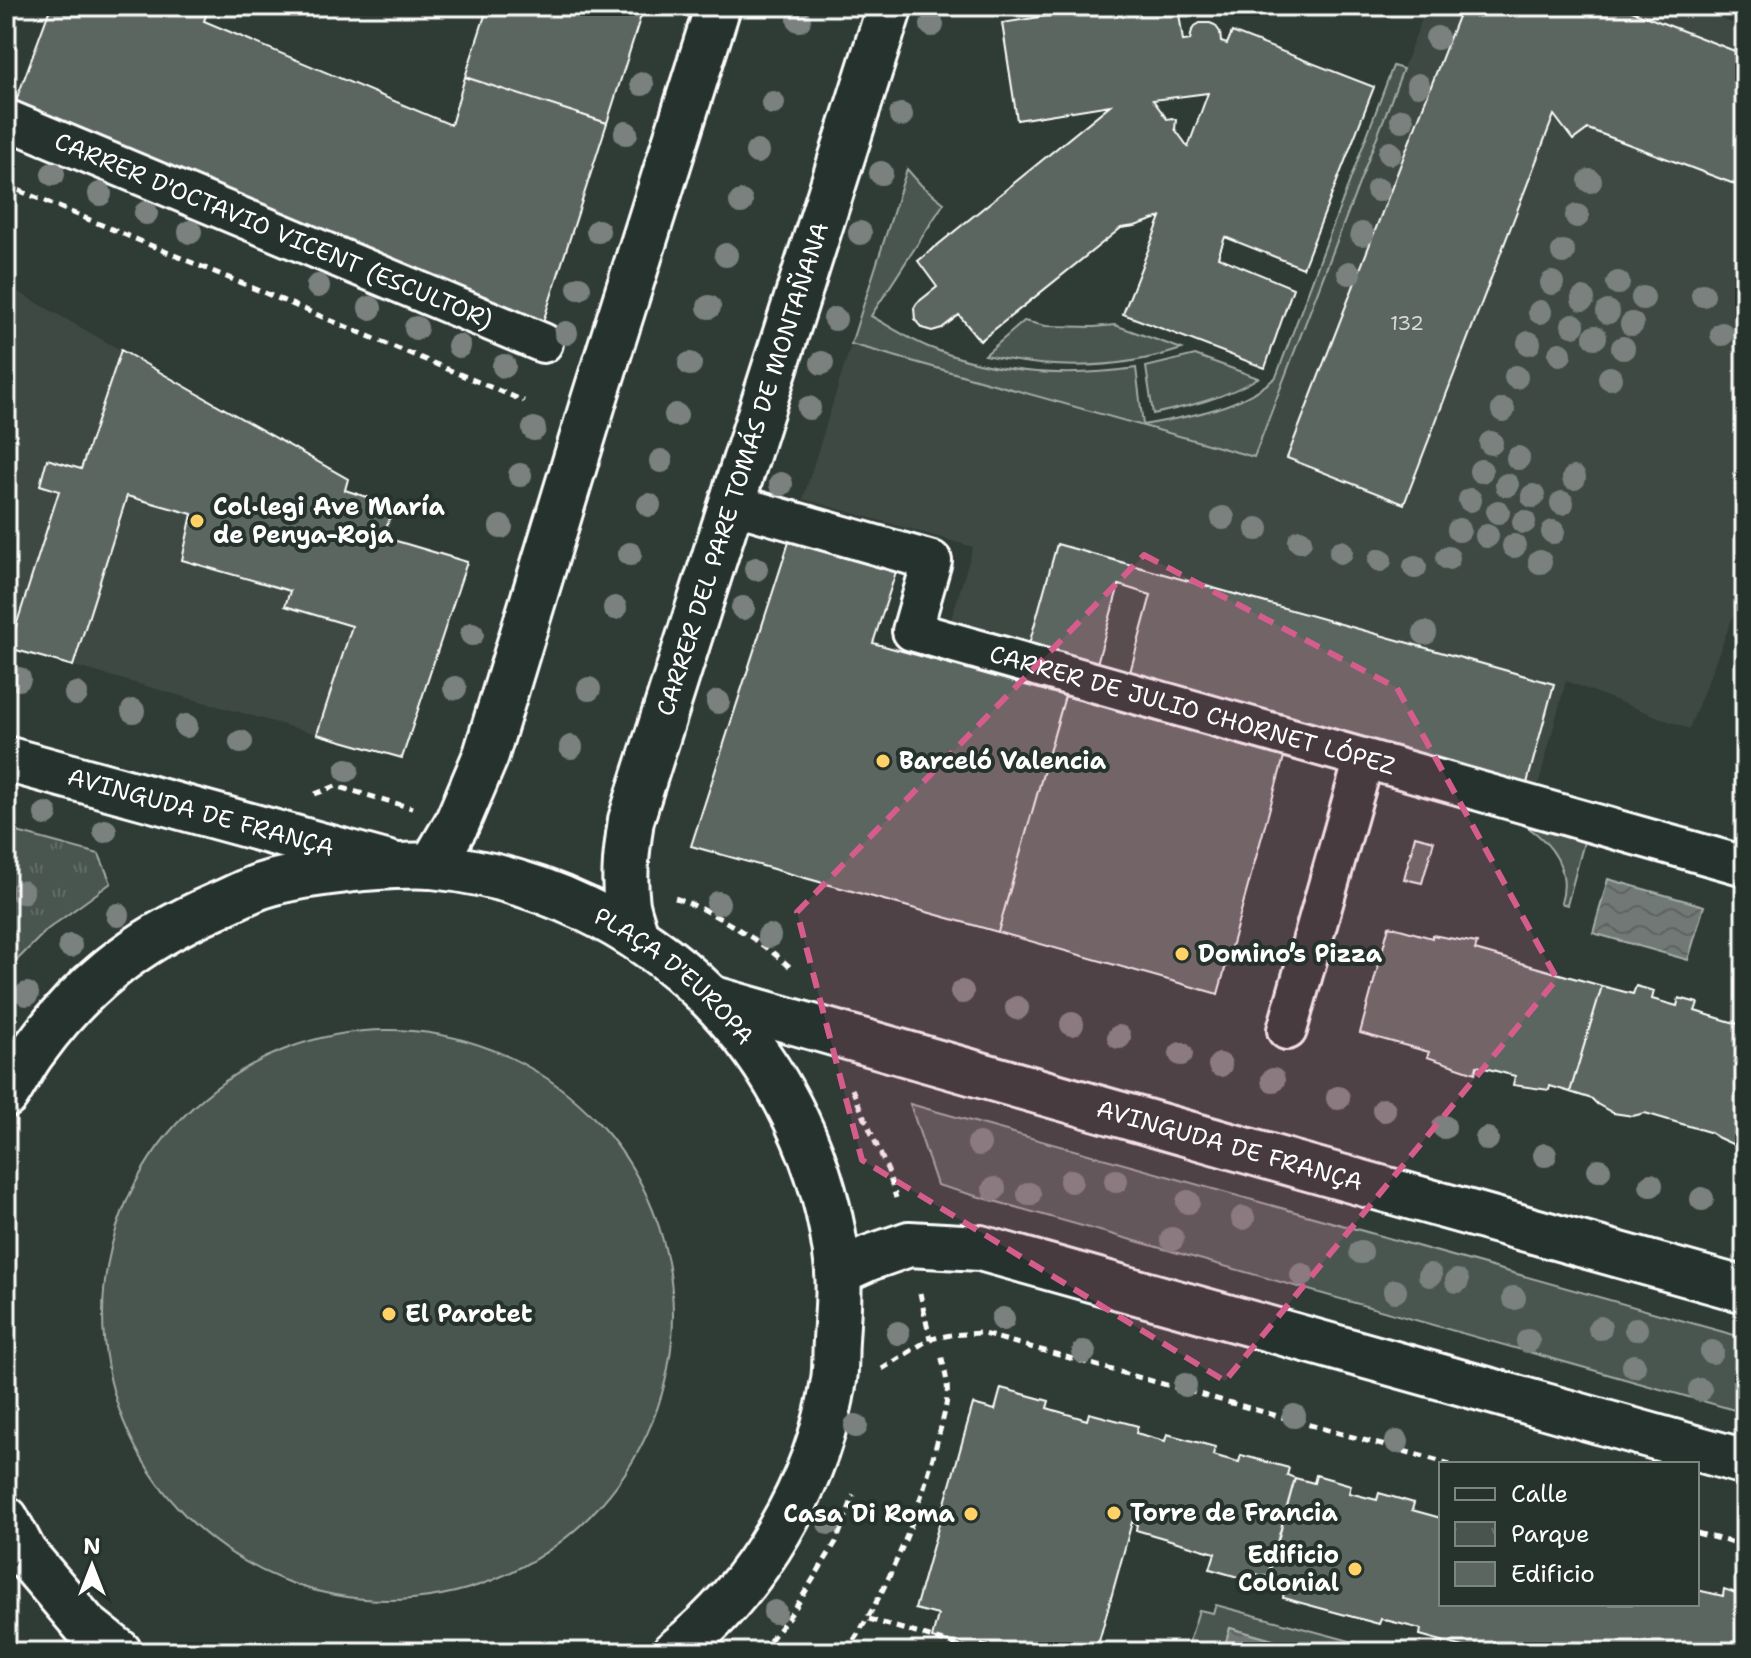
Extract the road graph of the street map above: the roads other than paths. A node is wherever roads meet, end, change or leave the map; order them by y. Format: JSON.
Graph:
{"nodes":[{"id":1,"x":718,"y":6,"type":"edge"},
{"id":2,"x":890,"y":6,"type":"edge"},
{"id":3,"x":6,"y":119,"type":"edge"},
{"id":4,"x":543,"y":343,"type":"dead end"},
{"id":5,"x":732,"y":504,"type":"junction"},
{"id":6,"x":6,"y":759,"type":"edge"},
{"id":7,"x":1364,"y":759,"type":"junction"},
{"id":8,"x":414,"y":866,"type":"junction"},
{"id":9,"x":1745,"y":866,"type":"edge"},
{"id":10,"x":636,"y":936,"type":"junction"},
{"id":11,"x":714,"y":999,"type":"junction"},
{"id":12,"x":1287,"y":1030,"type":"dead end"},
{"id":13,"x":6,"y":1095,"type":"edge"},
{"id":14,"x":838,"y":1272,"type":"junction"},
{"id":15,"x":1745,"y":1290,"type":"edge"},
{"id":16,"x":1745,"y":1462,"type":"edge"},
{"id":17,"x":6,"y":1519,"type":"edge"},
{"id":18,"x":677,"y":1651,"type":"edge"},
{"id":19,"x":119,"y":1652,"type":"edge"}],
"edges":[{"from":1,"to":8,"type":"main road"},
{"from":2,"to":5,"type":"main road","name":"CARRER DEL PARE TOMÁS DE MONTAÑANA"},
{"from":3,"to":4,"type":"street","name":"CARRER D'OCTAVIO VICENT (ESCULTOR)"},
{"from":5,"to":7,"type":"street","name":"CARRER DE JULIO CHORNET LÓPEZ"},
{"from":5,"to":10,"type":"main road","name":"CARRER DEL PARE TOMÁS DE MONTAÑANA"},
{"from":6,"to":8,"type":"main road","name":"AVINGUDA DE FRANÇA"},
{"from":7,"to":9,"type":"street","name":"CARRER DE JULIO CHORNET LÓPEZ"},
{"from":7,"to":12,"type":"street"},
{"from":8,"to":10,"type":"main road","name":"PLAÇA D'EUROPA"},
{"from":8,"to":13,"type":"main road","name":"PLAÇA D'EUROPA"},
{"from":10,"to":11,"type":"main road","name":"PLAÇA D'EUROPA"},
{"from":11,"to":14,"type":"main road","name":"PLAÇA D'EUROPA"},
{"from":11,"to":15,"type":"main road","name":"AVINGUDA DE FRANÇA"},
{"from":14,"to":16,"type":"main road"},
{"from":14,"to":18,"type":"main road","name":"PLAÇA D'EUROPA"},
{"from":17,"to":19,"type":"main road"}]}
